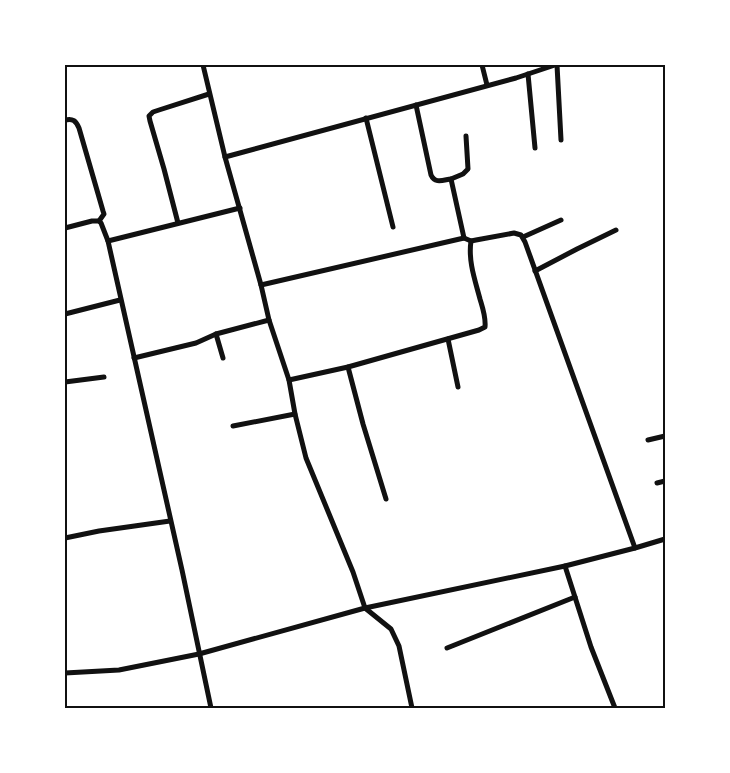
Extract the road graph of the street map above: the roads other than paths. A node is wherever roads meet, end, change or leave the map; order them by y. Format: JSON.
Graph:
{"nodes":[{"id":1,"x":202,"y":65,"type":"edge"},
{"id":2,"x":482,"y":65,"type":"edge"},
{"id":3,"x":556,"y":65,"type":"edge"},
{"id":4,"x":528,"y":74,"type":"junction"},
{"id":5,"x":487,"y":85,"type":"junction"},
{"id":6,"x":209,"y":94,"type":"junction"},
{"id":7,"x":416,"y":105,"type":"junction"},
{"id":8,"x":366,"y":118,"type":"junction"},
{"id":9,"x":65,"y":120,"type":"edge"},
{"id":10,"x":466,"y":136,"type":"dead end"},
{"id":11,"x":561,"y":140,"type":"dead end"},
{"id":12,"x":535,"y":148,"type":"dead end"},
{"id":13,"x":225,"y":157,"type":"junction"},
{"id":14,"x":451,"y":179,"type":"junction"},
{"id":15,"x":240,"y":208,"type":"junction"},
{"id":16,"x":99,"y":220,"type":"junction"},
{"id":17,"x":561,"y":220,"type":"dead end"},
{"id":18,"x":178,"y":223,"type":"junction"},
{"id":19,"x":393,"y":226,"type":"dead end"},
{"id":20,"x":65,"y":228,"type":"edge"},
{"id":21,"x":616,"y":230,"type":"dead end"},
{"id":22,"x":523,"y":237,"type":"junction"},
{"id":23,"x":464,"y":238,"type":"junction"},
{"id":24,"x":471,"y":240,"type":"junction"},
{"id":25,"x":108,"y":241,"type":"junction"},
{"id":26,"x":536,"y":271,"type":"junction"},
{"id":27,"x":262,"y":284,"type":"junction"},
{"id":28,"x":120,"y":300,"type":"junction"},
{"id":29,"x":65,"y":314,"type":"edge"},
{"id":30,"x":269,"y":320,"type":"junction"},
{"id":31,"x":216,"y":334,"type":"junction"},
{"id":32,"x":448,"y":339,"type":"junction"},
{"id":33,"x":134,"y":358,"type":"junction"},
{"id":34,"x":224,"y":358,"type":"dead end"},
{"id":35,"x":348,"y":367,"type":"junction"},
{"id":36,"x":104,"y":377,"type":"dead end"},
{"id":37,"x":289,"y":380,"type":"junction"},
{"id":38,"x":65,"y":382,"type":"edge"},
{"id":39,"x":458,"y":387,"type":"dead end"},
{"id":40,"x":295,"y":414,"type":"junction"},
{"id":41,"x":233,"y":426,"type":"dead end"},
{"id":42,"x":665,"y":436,"type":"edge"},
{"id":43,"x":648,"y":440,"type":"dead end"},
{"id":44,"x":665,"y":481,"type":"edge"},
{"id":45,"x":657,"y":483,"type":"dead end"},
{"id":46,"x":386,"y":499,"type":"dead end"},
{"id":47,"x":170,"y":520,"type":"junction"},
{"id":48,"x":65,"y":538,"type":"edge"},
{"id":49,"x":665,"y":539,"type":"edge"},
{"id":50,"x":635,"y":548,"type":"junction"},
{"id":51,"x":565,"y":566,"type":"junction"},
{"id":52,"x":575,"y":597,"type":"junction"},
{"id":53,"x":366,"y":608,"type":"junction"},
{"id":54,"x":447,"y":648,"type":"dead end"},
{"id":55,"x":199,"y":654,"type":"junction"},
{"id":56,"x":65,"y":673,"type":"edge"},
{"id":57,"x":211,"y":708,"type":"edge"},
{"id":58,"x":412,"y":708,"type":"edge"},
{"id":59,"x":615,"y":708,"type":"edge"}],
"edges":[{"from":1,"to":6,"type":"street"},
{"from":2,"to":5,"type":"street"},
{"from":3,"to":4,"type":"street"},
{"from":3,"to":11,"type":"street"},
{"from":4,"to":5,"type":"street"},
{"from":4,"to":12,"type":"street"},
{"from":5,"to":7,"type":"street"},
{"from":6,"to":13,"type":"street"},
{"from":6,"to":18,"type":"street"},
{"from":7,"to":8,"type":"street"},
{"from":7,"to":14,"type":"street"},
{"from":8,"to":13,"type":"street"},
{"from":8,"to":19,"type":"street"},
{"from":9,"to":16,"type":"street"},
{"from":10,"to":14,"type":"street"},
{"from":13,"to":15,"type":"street"},
{"from":14,"to":23,"type":"street"},
{"from":15,"to":18,"type":"street"},
{"from":15,"to":27,"type":"street"},
{"from":16,"to":20,"type":"street"},
{"from":16,"to":25,"type":"street"},
{"from":17,"to":22,"type":"street"},
{"from":18,"to":25,"type":"street"},
{"from":21,"to":26,"type":"street"},
{"from":22,"to":24,"type":"street"},
{"from":22,"to":26,"type":"street"},
{"from":23,"to":24,"type":"street"},
{"from":23,"to":27,"type":"street"},
{"from":24,"to":32,"type":"street"},
{"from":25,"to":28,"type":"street"},
{"from":26,"to":50,"type":"street"},
{"from":27,"to":30,"type":"street"},
{"from":28,"to":29,"type":"street"},
{"from":28,"to":33,"type":"street"},
{"from":30,"to":31,"type":"street"},
{"from":30,"to":37,"type":"street"},
{"from":31,"to":33,"type":"street"},
{"from":31,"to":34,"type":"street"},
{"from":32,"to":35,"type":"street"},
{"from":32,"to":39,"type":"street"},
{"from":33,"to":47,"type":"street"},
{"from":35,"to":37,"type":"street"},
{"from":35,"to":46,"type":"street"},
{"from":36,"to":38,"type":"street"},
{"from":37,"to":40,"type":"street"},
{"from":40,"to":41,"type":"street"},
{"from":40,"to":53,"type":"street"},
{"from":42,"to":43,"type":"street"},
{"from":44,"to":45,"type":"street"},
{"from":47,"to":48,"type":"street"},
{"from":47,"to":55,"type":"street"},
{"from":49,"to":50,"type":"street"},
{"from":50,"to":51,"type":"street"},
{"from":51,"to":52,"type":"street"},
{"from":51,"to":53,"type":"street"},
{"from":52,"to":54,"type":"street"},
{"from":52,"to":59,"type":"street"},
{"from":53,"to":55,"type":"street"},
{"from":53,"to":58,"type":"street"},
{"from":55,"to":56,"type":"street"},
{"from":55,"to":57,"type":"street"}]}
